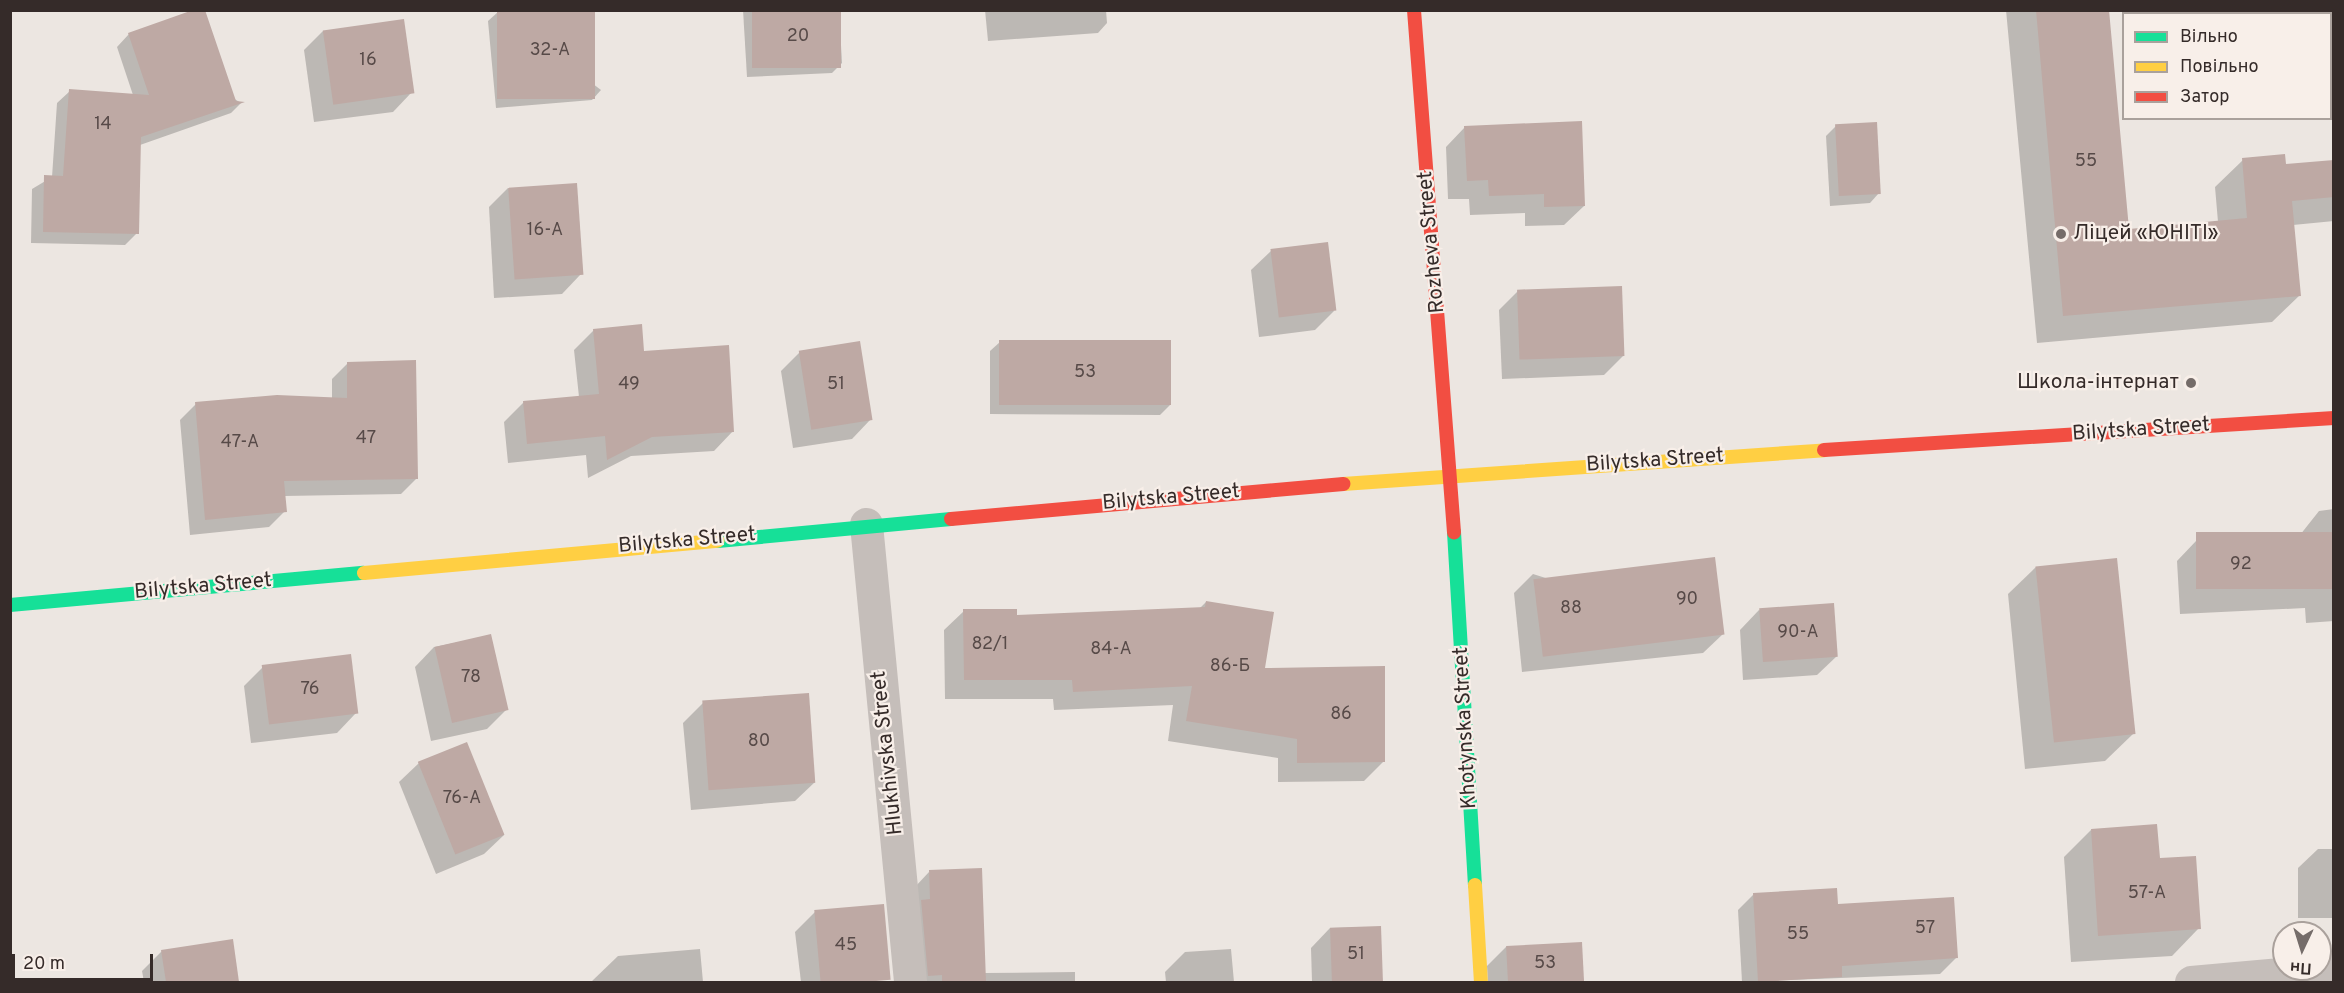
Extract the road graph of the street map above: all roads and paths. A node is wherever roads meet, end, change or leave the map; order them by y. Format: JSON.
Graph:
{"nodes":[{"id":1,"x":1414,"y":10,"type":"edge"},
{"id":2,"x":2334,"y":418,"type":"edge"},
{"id":3,"x":1451,"y":474,"type":"junction"},
{"id":4,"x":866,"y":524,"type":"junction"},
{"id":5,"x":10,"y":605,"type":"edge"},
{"id":6,"x":2334,"y":969,"type":"edge"},
{"id":7,"x":910,"y":982,"type":"edge"},
{"id":8,"x":1481,"y":982,"type":"edge"},
{"id":9,"x":2191,"y":982,"type":"edge"}],
"edges":[{"from":1,"to":3,"type":"main road","name":"Rozheva Street"},
{"from":2,"to":3,"type":"main road","name":"Bilytska Street"},
{"from":3,"to":4,"type":"main road","name":"Bilytska Street"},
{"from":3,"to":8,"type":"main road","name":"Khotynska Street"},
{"from":4,"to":5,"type":"main road","name":"Bilytska Street"},
{"from":4,"to":7,"type":"street","name":"Hlukhivska Street"},
{"from":6,"to":9,"type":"street"}]}
